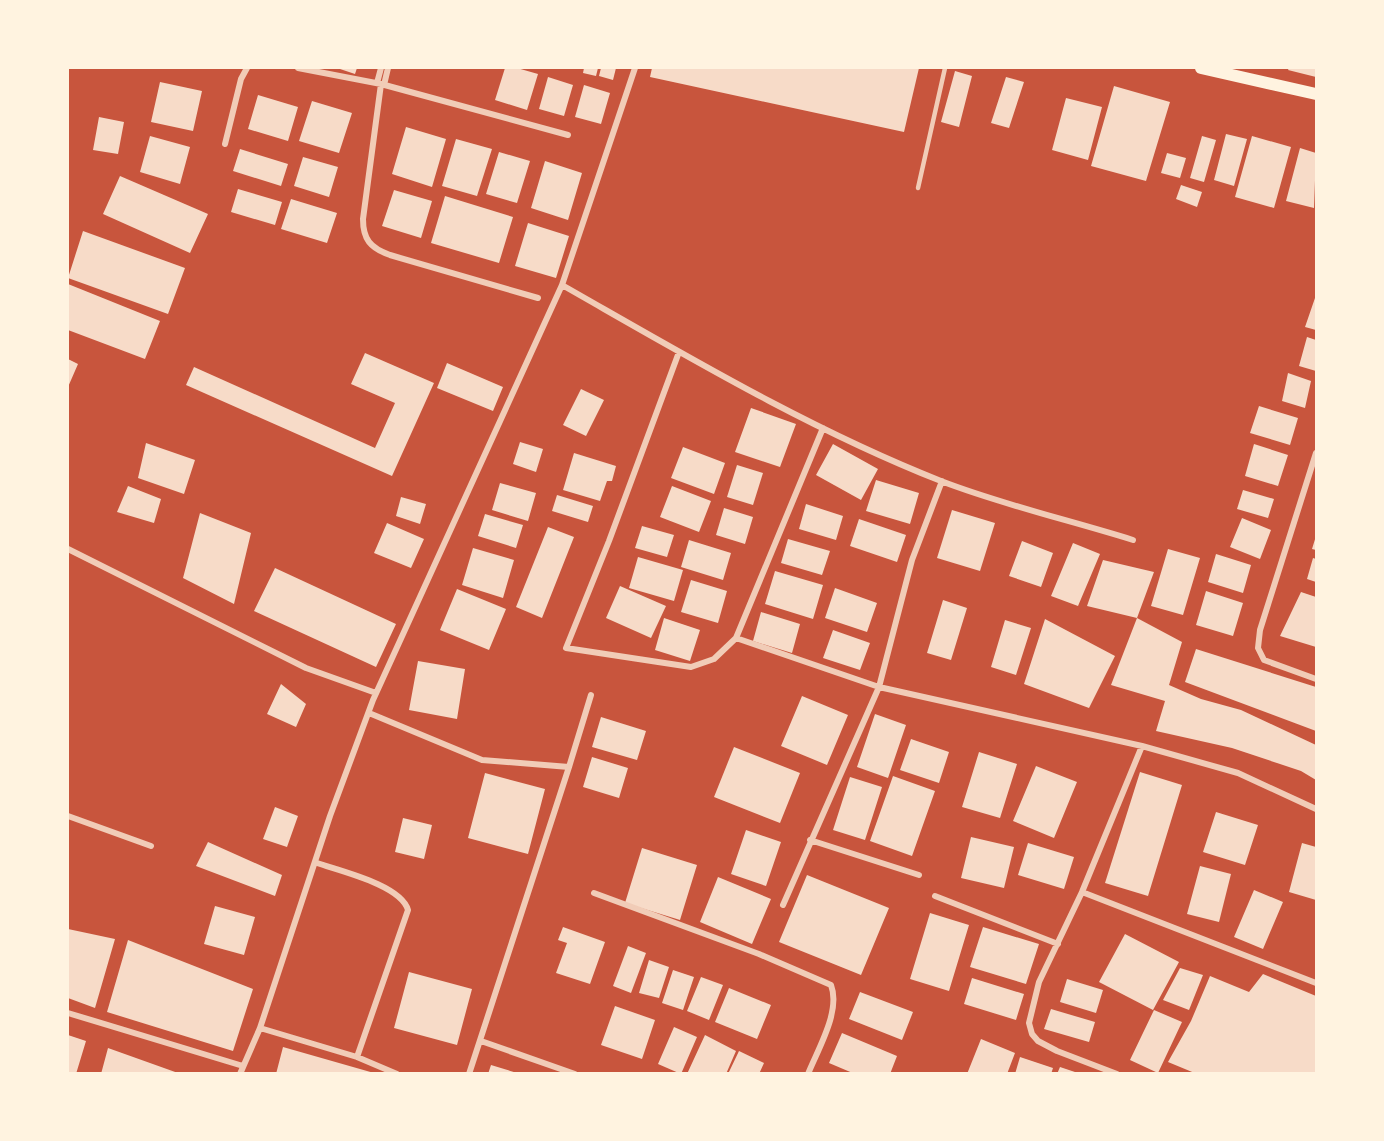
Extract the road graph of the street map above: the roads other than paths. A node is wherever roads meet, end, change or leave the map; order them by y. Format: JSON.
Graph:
{"nodes":[{"id":1,"x":247,"y":68,"type":"edge"},
{"id":2,"x":298,"y":68,"type":"edge"},
{"id":3,"x":381,"y":68,"type":"edge"},
{"id":4,"x":388,"y":68,"type":"edge"},
{"id":5,"x":635,"y":68,"type":"edge"},
{"id":6,"x":945,"y":68,"type":"edge"},
{"id":7,"x":1206,"y":68,"type":"edge"},
{"id":8,"x":381,"y":84,"type":"junction"},
{"id":9,"x":1317,"y":94,"type":"edge"},
{"id":10,"x":568,"y":135,"type":"dead end"},
{"id":11,"x":225,"y":144,"type":"dead end"},
{"id":12,"x":918,"y":188,"type":"dead end"},
{"id":13,"x":562,"y":285,"type":"junction"},
{"id":14,"x":538,"y":298,"type":"dead end"},
{"id":15,"x":679,"y":352,"type":"junction"},
{"id":16,"x":823,"y":428,"type":"junction"},
{"id":17,"x":1317,"y":453,"type":"edge"},
{"id":18,"x":942,"y":481,"type":"junction"},
{"id":19,"x":1132,"y":540,"type":"dead end"},
{"id":20,"x":68,"y":549,"type":"edge"},
{"id":21,"x":736,"y":638,"type":"junction"},
{"id":22,"x":1317,"y":679,"type":"edge"},
{"id":23,"x":879,"y":687,"type":"junction"},
{"id":24,"x":376,"y":693,"type":"junction"},
{"id":25,"x":591,"y":695,"type":"dead end"},
{"id":26,"x":369,"y":713,"type":"junction"},
{"id":27,"x":1142,"y":746,"type":"junction"},
{"id":28,"x":569,"y":767,"type":"junction"},
{"id":29,"x":1317,"y":809,"type":"edge"},
{"id":30,"x":68,"y":816,"type":"edge"},
{"id":31,"x":810,"y":840,"type":"junction"},
{"id":32,"x":151,"y":846,"type":"dead end"},
{"id":33,"x":317,"y":863,"type":"junction"},
{"id":34,"x":919,"y":875,"type":"dead end"},
{"id":35,"x":1082,"y":892,"type":"junction"},
{"id":36,"x":594,"y":893,"type":"dead end"},
{"id":37,"x":935,"y":896,"type":"dead end"},
{"id":38,"x":783,"y":905,"type":"dead end"},
{"id":39,"x":1058,"y":944,"type":"junction"},
{"id":40,"x":1317,"y":983,"type":"edge"},
{"id":41,"x":68,"y":1013,"type":"edge"},
{"id":42,"x":260,"y":1028,"type":"junction"},
{"id":43,"x":481,"y":1041,"type":"junction"},
{"id":44,"x":357,"y":1057,"type":"junction"},
{"id":45,"x":243,"y":1066,"type":"junction"},
{"id":46,"x":240,"y":1074,"type":"edge"},
{"id":47,"x":397,"y":1074,"type":"edge"},
{"id":48,"x":469,"y":1074,"type":"edge"},
{"id":49,"x":575,"y":1074,"type":"edge"},
{"id":50,"x":808,"y":1074,"type":"edge"},
{"id":51,"x":1117,"y":1074,"type":"edge"}],
"edges":[{"from":1,"to":11,"type":"street"},
{"from":2,"to":8,"type":"street"},
{"from":3,"to":8,"type":"street"},
{"from":4,"to":8,"type":"street"},
{"from":5,"to":13,"type":"street"},
{"from":6,"to":12,"type":"lane"},
{"from":7,"to":9,"type":"main road"},
{"from":8,"to":10,"type":"street"},
{"from":8,"to":14,"type":"street"},
{"from":13,"to":15,"type":"street"},
{"from":13,"to":24,"type":"street"},
{"from":15,"to":16,"type":"street"},
{"from":15,"to":21,"type":"street"},
{"from":16,"to":18,"type":"street"},
{"from":16,"to":21,"type":"street"},
{"from":17,"to":22,"type":"street"},
{"from":18,"to":19,"type":"street"},
{"from":18,"to":23,"type":"street"},
{"from":20,"to":24,"type":"street"},
{"from":21,"to":23,"type":"street"},
{"from":23,"to":27,"type":"street"},
{"from":23,"to":31,"type":"street"},
{"from":24,"to":26,"type":"street"},
{"from":25,"to":28,"type":"street"},
{"from":26,"to":28,"type":"street"},
{"from":26,"to":33,"type":"street"},
{"from":27,"to":29,"type":"street"},
{"from":27,"to":35,"type":"street"},
{"from":28,"to":43,"type":"street"},
{"from":30,"to":32,"type":"street"},
{"from":31,"to":34,"type":"street"},
{"from":31,"to":38,"type":"street"},
{"from":33,"to":42,"type":"street"},
{"from":33,"to":44,"type":"street"},
{"from":35,"to":39,"type":"street"},
{"from":35,"to":40,"type":"street"},
{"from":36,"to":50,"type":"street"},
{"from":37,"to":39,"type":"street"},
{"from":39,"to":51,"type":"street"},
{"from":41,"to":45,"type":"street"},
{"from":42,"to":44,"type":"street"},
{"from":42,"to":45,"type":"street"},
{"from":43,"to":48,"type":"street"},
{"from":43,"to":49,"type":"street"},
{"from":44,"to":47,"type":"street"},
{"from":45,"to":46,"type":"street"}]}
